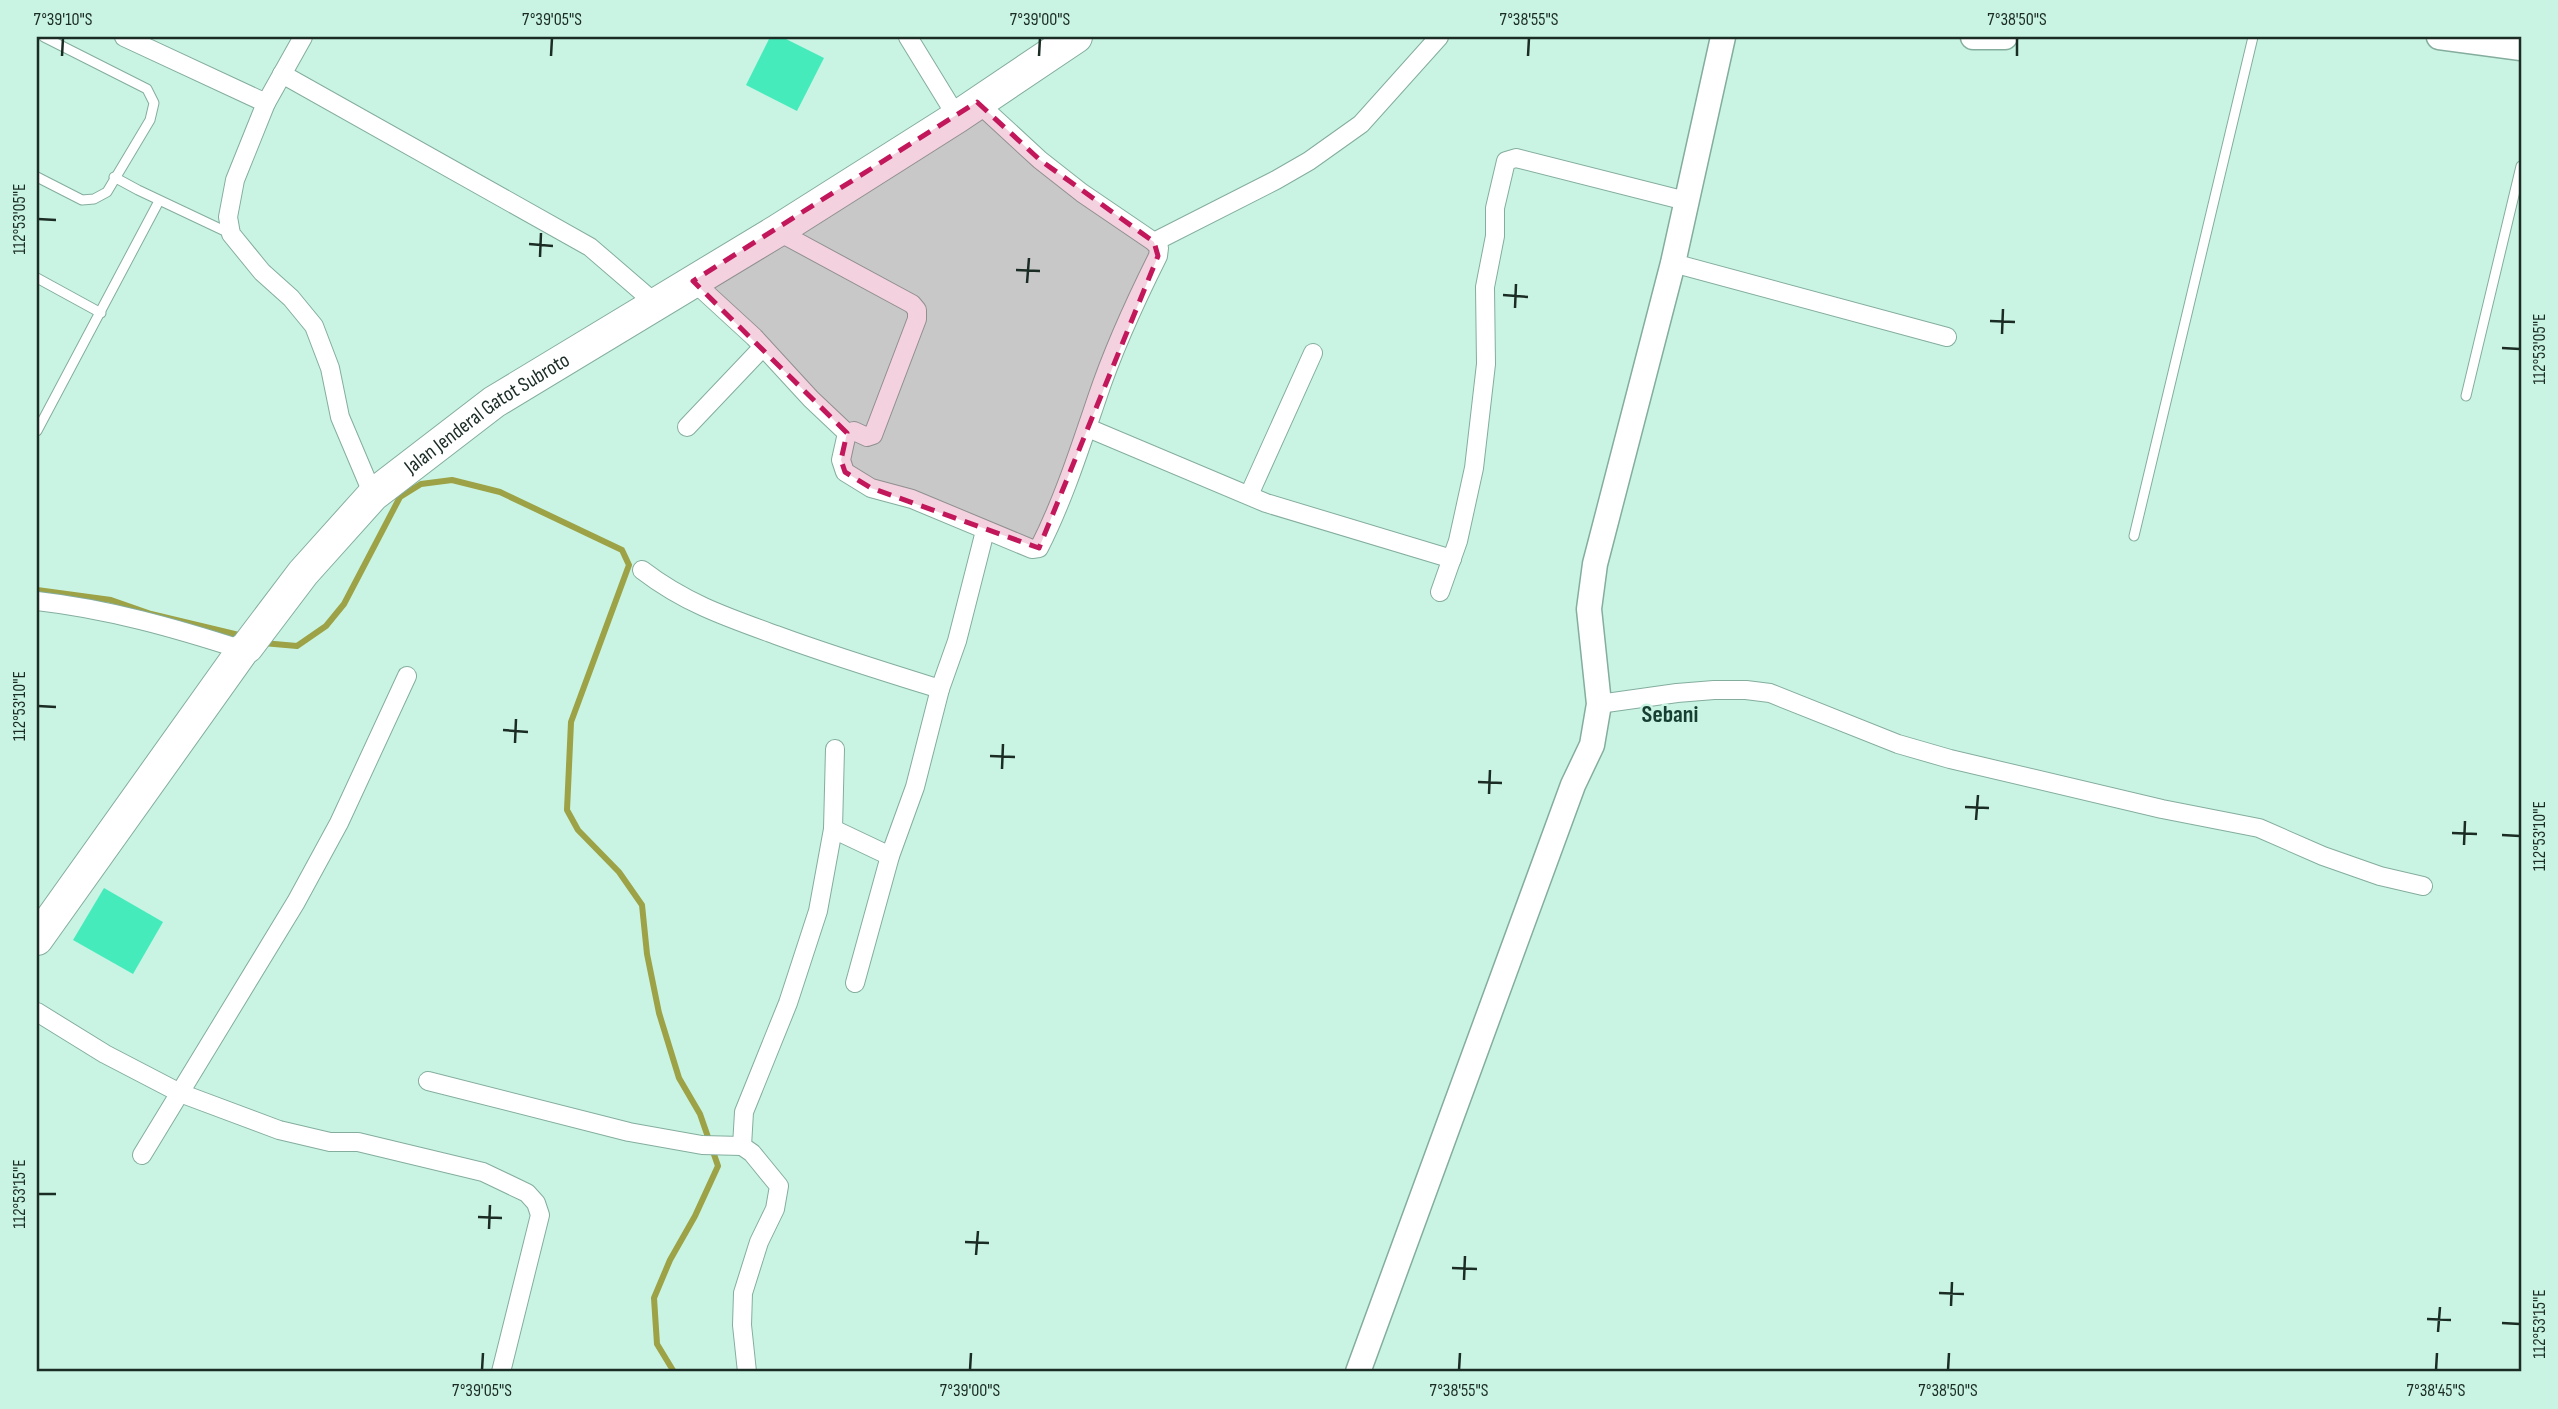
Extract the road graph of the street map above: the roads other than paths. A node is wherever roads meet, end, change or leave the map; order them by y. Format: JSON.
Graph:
{"nodes":[{"id":1,"x":44,"y":37,"type":"edge"},
{"id":2,"x":124,"y":37,"type":"edge"},
{"id":3,"x":302,"y":37,"type":"edge"},
{"id":4,"x":908,"y":37,"type":"edge"},
{"id":5,"x":1076,"y":37,"type":"edge"},
{"id":6,"x":1439,"y":37,"type":"edge"},
{"id":7,"x":1723,"y":37,"type":"edge"},
{"id":8,"x":1973,"y":37,"type":"edge"},
{"id":9,"x":2005,"y":37,"type":"edge"},
{"id":10,"x":2253,"y":37,"type":"edge"},
{"id":11,"x":2439,"y":37,"type":"edge"},
{"id":12,"x":2521,"y":48,"type":"edge"},
{"id":13,"x":282,"y":74,"type":"junction"},
{"id":14,"x":266,"y":103,"type":"junction"},
{"id":15,"x":967,"y":109,"type":"junction"},
{"id":16,"x":2521,"y":166,"type":"edge"},
{"id":17,"x":114,"y":177,"type":"junction"},
{"id":18,"x":38,"y":180,"type":"edge"},
{"id":19,"x":159,"y":201,"type":"junction"},
{"id":20,"x":1686,"y":201,"type":"junction"},
{"id":21,"x":777,"y":231,"type":"junction"},
{"id":22,"x":231,"y":234,"type":"junction"},
{"id":23,"x":1154,"y":242,"type":"junction"},
{"id":24,"x":1673,"y":263,"type":"junction"},
{"id":25,"x":37,"y":278,"type":"edge"},
{"id":26,"x":693,"y":281,"type":"junction"},
{"id":27,"x":655,"y":303,"type":"junction"},
{"id":28,"x":101,"y":313,"type":"junction"},
{"id":29,"x":1947,"y":337,"type":"dead end"},
{"id":30,"x":763,"y":347,"type":"junction"},
{"id":31,"x":1313,"y":354,"type":"dead end"},
{"id":32,"x":2466,"y":396,"type":"dead end"},
{"id":33,"x":687,"y":427,"type":"dead end"},
{"id":34,"x":1088,"y":428,"type":"junction"},
{"id":35,"x":37,"y":431,"type":"edge"},
{"id":36,"x":848,"y":433,"type":"junction"},
{"id":37,"x":373,"y":495,"type":"junction"},
{"id":38,"x":1249,"y":495,"type":"junction"},
{"id":39,"x":985,"y":531,"type":"junction"},
{"id":40,"x":2134,"y":537,"type":"dead end"},
{"id":41,"x":1452,"y":559,"type":"junction"},
{"id":42,"x":642,"y":570,"type":"dead end"},
{"id":43,"x":1440,"y":592,"type":"dead end"},
{"id":44,"x":37,"y":601,"type":"edge"},
{"id":45,"x":250,"y":642,"type":"junction"},
{"id":46,"x":407,"y":676,"type":"dead end"},
{"id":47,"x":940,"y":689,"type":"junction"},
{"id":48,"x":1599,"y":704,"type":"junction"},
{"id":49,"x":835,"y":749,"type":"dead end"},
{"id":50,"x":833,"y":830,"type":"junction"},
{"id":51,"x":890,"y":856,"type":"junction"},
{"id":52,"x":2423,"y":886,"type":"dead end"},
{"id":53,"x":37,"y":939,"type":"edge"},
{"id":54,"x":855,"y":983,"type":"dead end"},
{"id":55,"x":37,"y":1012,"type":"edge"},
{"id":56,"x":428,"y":1081,"type":"dead end"},
{"id":57,"x":180,"y":1093,"type":"junction"},
{"id":58,"x":735,"y":1146,"type":"junction"},
{"id":59,"x":142,"y":1156,"type":"dead end"},
{"id":60,"x":501,"y":1372,"type":"edge"},
{"id":61,"x":747,"y":1372,"type":"edge"},
{"id":62,"x":1358,"y":1372,"type":"edge"}],
"edges":[{"from":1,"to":17,"type":"lane"},
{"from":2,"to":14,"type":"street"},
{"from":3,"to":13,"type":"street"},
{"from":4,"to":15,"type":"street"},
{"from":5,"to":15,"type":"highway","name":"Jalan Jenderal Gatot Subroto"},
{"from":6,"to":23,"type":"street"},
{"from":7,"to":20,"type":"street"},
{"from":8,"to":9,"type":"street"},
{"from":10,"to":40,"type":"lane"},
{"from":11,"to":12,"type":"street"},
{"from":13,"to":14,"type":"street"},
{"from":13,"to":27,"type":"street"},
{"from":14,"to":22,"type":"street"},
{"from":15,"to":21,"type":"highway","name":"Jalan Jenderal Gatot Subroto"},
{"from":15,"to":23,"type":"street"},
{"from":16,"to":32,"type":"lane"},
{"from":17,"to":18,"type":"lane"},
{"from":17,"to":19,"type":"lane"},
{"from":19,"to":22,"type":"lane"},
{"from":19,"to":28,"type":"lane"},
{"from":20,"to":24,"type":"street"},
{"from":20,"to":41,"type":"street"},
{"from":21,"to":26,"type":"highway","name":"Jalan Jenderal Gatot Subroto"},
{"from":21,"to":36,"type":"street"},
{"from":22,"to":37,"type":"street"},
{"from":23,"to":34,"type":"street"},
{"from":24,"to":29,"type":"street"},
{"from":24,"to":48,"type":"street"},
{"from":25,"to":28,"type":"lane"},
{"from":26,"to":27,"type":"highway","name":"Jalan Jenderal Gatot Subroto"},
{"from":26,"to":30,"type":"street"},
{"from":27,"to":37,"type":"highway","name":"Jalan Jenderal Gatot Subroto"},
{"from":28,"to":35,"type":"lane"},
{"from":30,"to":33,"type":"street"},
{"from":30,"to":36,"type":"street"},
{"from":31,"to":38,"type":"street"},
{"from":34,"to":38,"type":"street"},
{"from":34,"to":39,"type":"street"},
{"from":36,"to":39,"type":"street"},
{"from":37,"to":45,"type":"highway","name":"Jalan Jenderal Gatot Subroto"},
{"from":38,"to":41,"type":"street"},
{"from":39,"to":47,"type":"street"},
{"from":41,"to":43,"type":"street"},
{"from":42,"to":47,"type":"street"},
{"from":44,"to":45,"type":"street"},
{"from":45,"to":53,"type":"highway","name":"Jalan Jenderal Gatot Subroto"},
{"from":46,"to":57,"type":"street"},
{"from":47,"to":51,"type":"street"},
{"from":48,"to":52,"type":"street"},
{"from":48,"to":62,"type":"street"},
{"from":49,"to":50,"type":"street"},
{"from":50,"to":51,"type":"street"},
{"from":50,"to":58,"type":"street"},
{"from":51,"to":54,"type":"street"},
{"from":55,"to":57,"type":"street"},
{"from":56,"to":58,"type":"street"},
{"from":57,"to":59,"type":"street"},
{"from":57,"to":60,"type":"street"},
{"from":58,"to":61,"type":"street"}]}
